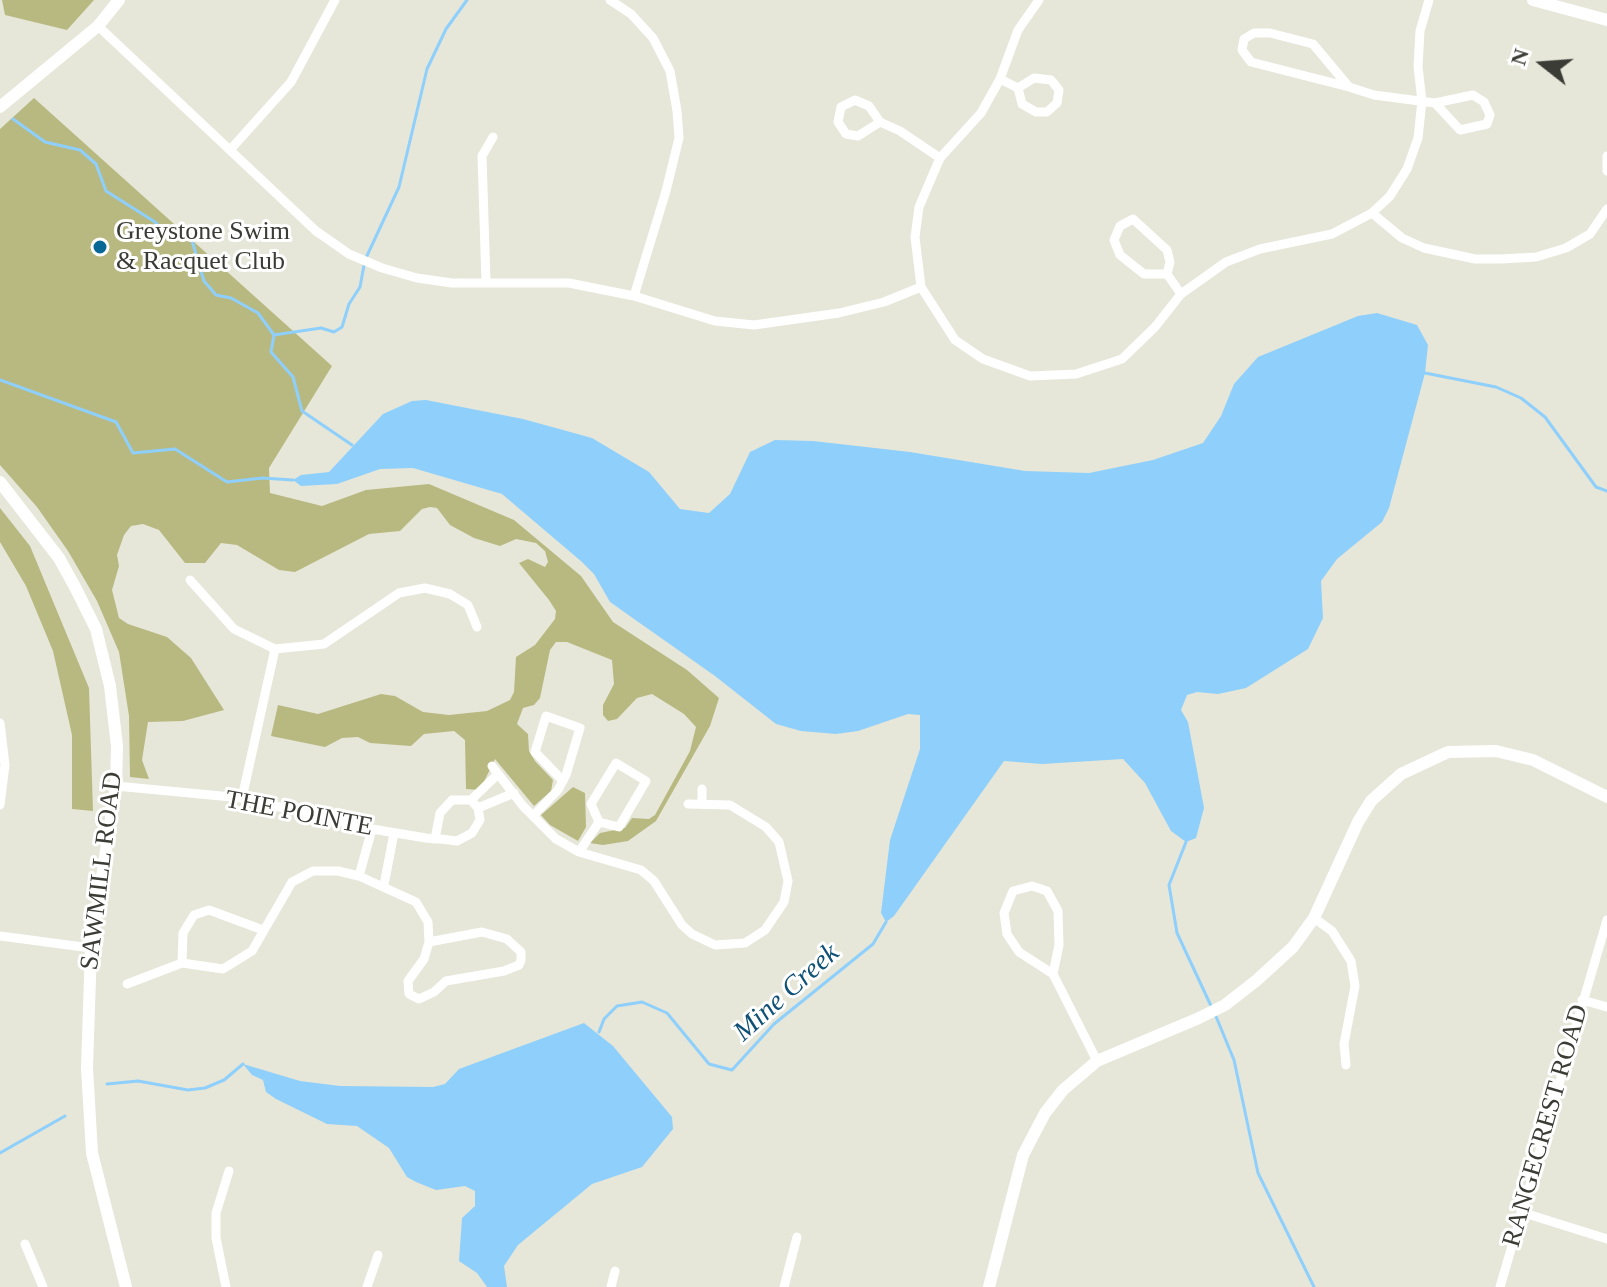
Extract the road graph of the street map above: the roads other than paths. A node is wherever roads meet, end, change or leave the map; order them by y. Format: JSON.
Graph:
{"nodes":[{"id":1,"x":119,"y":0,"type":"edge"},
{"id":2,"x":335,"y":0,"type":"edge"},
{"id":3,"x":610,"y":0,"type":"edge"},
{"id":4,"x":1429,"y":0,"type":"edge"},
{"id":5,"x":1533,"y":0,"type":"edge"},
{"id":6,"x":1036,"y":1,"type":"edge"},
{"id":7,"x":1572,"y":5,"type":"edge"},
{"id":8,"x":1607,"y":20,"type":"edge"},
{"id":9,"x":98,"y":26,"type":"junction"},
{"id":10,"x":1000,"y":79,"type":"junction"},
{"id":11,"x":1349,"y":87,"type":"junction"},
{"id":12,"x":1018,"y":88,"type":"junction"},
{"id":13,"x":1422,"y":101,"type":"junction"},
{"id":14,"x":1435,"y":103,"type":"junction"},
{"id":15,"x":0,"y":107,"type":"edge"},
{"id":16,"x":880,"y":122,"type":"junction"},
{"id":17,"x":493,"y":137,"type":"dead end"},
{"id":18,"x":230,"y":150,"type":"junction"},
{"id":19,"x":1607,"y":156,"type":"edge"},
{"id":20,"x":940,"y":158,"type":"junction"},
{"id":21,"x":1607,"y":171,"type":"edge"},
{"id":22,"x":1607,"y":209,"type":"edge"},
{"id":23,"x":1372,"y":213,"type":"junction"},
{"id":24,"x":1167,"y":274,"type":"junction"},
{"id":25,"x":486,"y":282,"type":"junction"},
{"id":26,"x":921,"y":287,"type":"junction"},
{"id":27,"x":1181,"y":294,"type":"junction"},
{"id":28,"x":634,"y":296,"type":"junction"},
{"id":29,"x":0,"y":482,"type":"edge"},
{"id":30,"x":190,"y":580,"type":"dead end"},
{"id":31,"x":477,"y":627,"type":"dead end"},
{"id":32,"x":275,"y":649,"type":"junction"},
{"id":33,"x":0,"y":723,"type":"edge"},
{"id":34,"x":2,"y":765,"type":"edge"},
{"id":35,"x":563,"y":781,"type":"junction"},
{"id":36,"x":116,"y":786,"type":"junction"},
{"id":37,"x":702,"y":789,"type":"dead end"},
{"id":38,"x":514,"y":793,"type":"junction"},
{"id":39,"x":1607,"y":797,"type":"edge"},
{"id":40,"x":242,"y":798,"type":"junction"},
{"id":41,"x":474,"y":804,"type":"junction"},
{"id":42,"x":688,"y":804,"type":"dead end"},
{"id":43,"x":702,"y":804,"type":"junction"},
{"id":44,"x":0,"y":805,"type":"edge"},
{"id":45,"x":533,"y":816,"type":"junction"},
{"id":46,"x":599,"y":822,"type":"junction"},
{"id":47,"x":372,"y":829,"type":"junction"},
{"id":48,"x":394,"y":833,"type":"junction"},
{"id":49,"x":435,"y":839,"type":"junction"},
{"id":50,"x":579,"y":852,"type":"junction"},
{"id":51,"x":359,"y":876,"type":"junction"},
{"id":52,"x":384,"y":885,"type":"junction"},
{"id":53,"x":1314,"y":918,"type":"junction"},
{"id":54,"x":1607,"y":920,"type":"edge"},
{"id":55,"x":263,"y":930,"type":"junction"},
{"id":56,"x":0,"y":936,"type":"edge"},
{"id":57,"x":429,"y":942,"type":"junction"},
{"id":58,"x":91,"y":948,"type":"junction"},
{"id":59,"x":182,"y":963,"type":"junction"},
{"id":60,"x":1053,"y":974,"type":"junction"},
{"id":61,"x":127,"y":984,"type":"dead end"},
{"id":62,"x":1582,"y":1000,"type":"junction"},
{"id":63,"x":1607,"y":1007,"type":"edge"},
{"id":64,"x":1097,"y":1061,"type":"junction"},
{"id":65,"x":1346,"y":1065,"type":"dead end"},
{"id":66,"x":229,"y":1171,"type":"dead end"},
{"id":67,"x":1521,"y":1212,"type":"junction"},
{"id":68,"x":797,"y":1237,"type":"dead end"},
{"id":69,"x":1607,"y":1239,"type":"edge"},
{"id":70,"x":25,"y":1244,"type":"dead end"},
{"id":71,"x":378,"y":1255,"type":"dead end"},
{"id":72,"x":615,"y":1271,"type":"dead end"},
{"id":73,"x":43,"y":1287,"type":"edge"},
{"id":74,"x":126,"y":1287,"type":"edge"},
{"id":75,"x":226,"y":1287,"type":"edge"},
{"id":76,"x":367,"y":1287,"type":"edge"},
{"id":77,"x":611,"y":1287,"type":"edge"},
{"id":78,"x":784,"y":1287,"type":"edge"},
{"id":79,"x":990,"y":1287,"type":"edge"},
{"id":80,"x":1500,"y":1287,"type":"edge"}],
"edges":[{"from":1,"to":9,"type":"street"},
{"from":2,"to":18,"type":"street"},
{"from":3,"to":28,"type":"street"},
{"from":4,"to":13,"type":"street"},
{"from":5,"to":7,"type":"street"},
{"from":6,"to":10,"type":"street"},
{"from":7,"to":8,"type":"street"},
{"from":9,"to":15,"type":"street"},
{"from":9,"to":18,"type":"street"},
{"from":10,"to":12,"type":"street"},
{"from":10,"to":20,"type":"street"},
{"from":11,"to":11,"type":"street"},
{"from":11,"to":13,"type":"street"},
{"from":12,"to":12,"type":"street"},
{"from":13,"to":14,"type":"street"},
{"from":13,"to":23,"type":"street"},
{"from":14,"to":14,"type":"street"},
{"from":16,"to":16,"type":"street"},
{"from":16,"to":20,"type":"street"},
{"from":17,"to":25,"type":"street"},
{"from":18,"to":25,"type":"street"},
{"from":19,"to":21,"type":"street"},
{"from":20,"to":26,"type":"street"},
{"from":22,"to":23,"type":"street"},
{"from":23,"to":27,"type":"street"},
{"from":24,"to":24,"type":"street"},
{"from":24,"to":27,"type":"street"},
{"from":25,"to":28,"type":"street"},
{"from":26,"to":27,"type":"street"},
{"from":26,"to":28,"type":"street"},
{"from":29,"to":36,"type":"street","name":"SAWMILL ROAD"},
{"from":30,"to":32,"type":"street"},
{"from":31,"to":32,"type":"street"},
{"from":32,"to":40,"type":"street"},
{"from":33,"to":34,"type":"street"},
{"from":34,"to":44,"type":"street"},
{"from":35,"to":35,"type":"street"},
{"from":35,"to":45,"type":"street"},
{"from":36,"to":40,"type":"street","name":"THE POINTE"},
{"from":36,"to":58,"type":"street","name":"SAWMILL ROAD"},
{"from":37,"to":43,"type":"street"},
{"from":38,"to":41,"type":"street"},
{"from":38,"to":41,"type":"street"},
{"from":38,"to":45,"type":"street"},
{"from":39,"to":53,"type":"street"},
{"from":40,"to":47,"type":"street","name":"THE POINTE"},
{"from":41,"to":49,"type":"street"},
{"from":41,"to":49,"type":"street","name":"THE POINTE"},
{"from":42,"to":43,"type":"street"},
{"from":43,"to":50,"type":"street"},
{"from":45,"to":50,"type":"street"},
{"from":46,"to":46,"type":"street"},
{"from":46,"to":50,"type":"street"},
{"from":47,"to":48,"type":"street","name":"THE POINTE"},
{"from":47,"to":51,"type":"street"},
{"from":48,"to":49,"type":"street","name":"THE POINTE"},
{"from":48,"to":52,"type":"street"},
{"from":51,"to":52,"type":"street"},
{"from":51,"to":55,"type":"street"},
{"from":52,"to":57,"type":"street"},
{"from":53,"to":64,"type":"street"},
{"from":53,"to":65,"type":"street"},
{"from":54,"to":62,"type":"street","name":"RANGECREST ROAD"},
{"from":55,"to":59,"type":"street"},
{"from":55,"to":59,"type":"street"},
{"from":56,"to":58,"type":"street"},
{"from":57,"to":57,"type":"street"},
{"from":58,"to":74,"type":"street","name":"SAWMILL ROAD"},
{"from":59,"to":61,"type":"street"},
{"from":60,"to":60,"type":"street"},
{"from":60,"to":64,"type":"street"},
{"from":62,"to":63,"type":"street"},
{"from":62,"to":67,"type":"street","name":"RANGECREST ROAD"},
{"from":64,"to":79,"type":"street"},
{"from":66,"to":75,"type":"street"},
{"from":67,"to":69,"type":"street"},
{"from":67,"to":80,"type":"street","name":"RANGECREST ROAD"},
{"from":68,"to":78,"type":"street"},
{"from":70,"to":73,"type":"street"},
{"from":71,"to":76,"type":"street"},
{"from":72,"to":77,"type":"street"}]}
